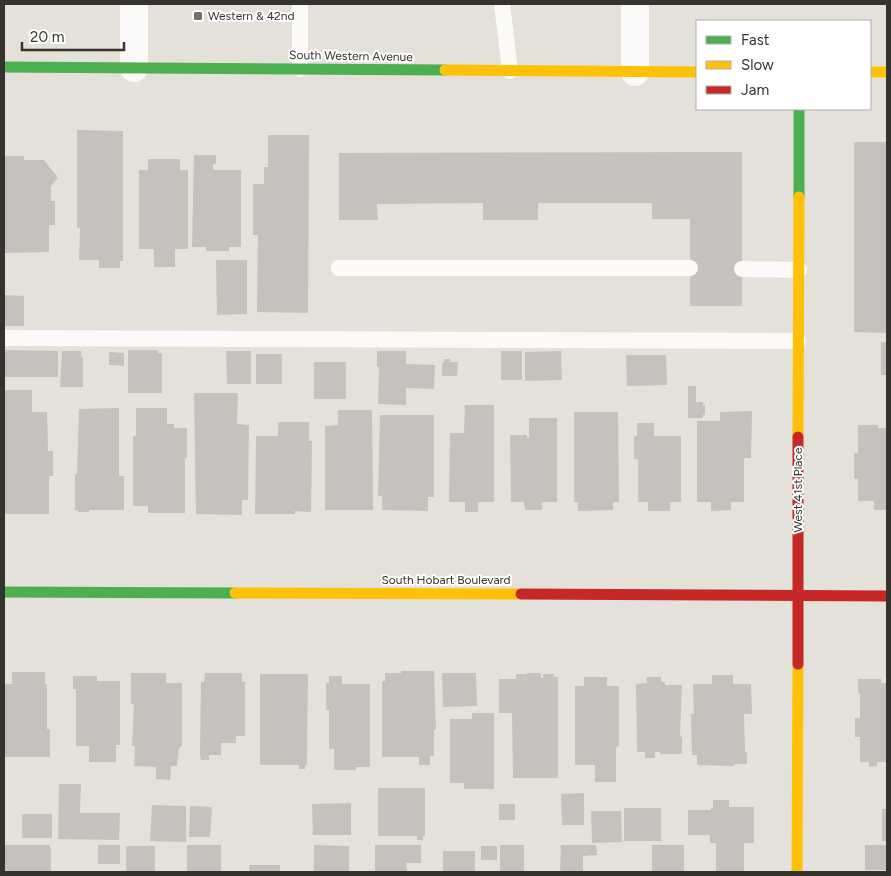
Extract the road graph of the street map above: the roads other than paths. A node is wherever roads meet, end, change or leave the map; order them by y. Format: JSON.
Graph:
{"nodes":[{"id":1,"x":134,"y":4,"type":"edge"},
{"id":2,"x":300,"y":4,"type":"edge"},
{"id":3,"x":502,"y":4,"type":"edge"},
{"id":4,"x":635,"y":4,"type":"edge"},
{"id":5,"x":4,"y":67,"type":"edge"},
{"id":6,"x":134,"y":68,"type":"junction"},
{"id":7,"x":300,"y":70,"type":"junction"},
{"id":8,"x":510,"y":71,"type":"junction"},
{"id":9,"x":635,"y":72,"type":"junction"},
{"id":10,"x":696,"y":72,"type":"edge"},
{"id":11,"x":871,"y":72,"type":"edge"},
{"id":12,"x":887,"y":72,"type":"edge"},
{"id":13,"x":799,"y":110,"type":"edge"},
{"id":14,"x":339,"y":268,"type":"dead end"},
{"id":15,"x":690,"y":268,"type":"dead end"},
{"id":16,"x":742,"y":269,"type":"dead end"},
{"id":17,"x":799,"y":270,"type":"junction"},
{"id":18,"x":4,"y":338,"type":"edge"},
{"id":19,"x":798,"y":341,"type":"junction"},
{"id":20,"x":4,"y":592,"type":"edge"},
{"id":21,"x":798,"y":596,"type":"junction"},
{"id":22,"x":887,"y":596,"type":"edge"},
{"id":23,"x":797,"y":872,"type":"edge"}],
"edges":[{"from":1,"to":6,"type":"street"},
{"from":2,"to":7,"type":"lane"},
{"from":3,"to":8,"type":"lane"},
{"from":4,"to":9,"type":"street"},
{"from":5,"to":6,"type":"street","name":"South Western Avenue"},
{"from":6,"to":7,"type":"street","name":"South Western Avenue"},
{"from":7,"to":8,"type":"street","name":"South Western Avenue"},
{"from":8,"to":9,"type":"street","name":"South Western Avenue"},
{"from":9,"to":10,"type":"street","name":"South Western Avenue"},
{"from":11,"to":12,"type":"street"},
{"from":13,"to":17,"type":"street","name":"West 41st Place"},
{"from":14,"to":15,"type":"lane"},
{"from":16,"to":17,"type":"lane"},
{"from":17,"to":19,"type":"street","name":"West 41st Place"},
{"from":18,"to":19,"type":"lane"},
{"from":19,"to":21,"type":"street","name":"West 41st Place"},
{"from":20,"to":21,"type":"street","name":"South Hobart Boulevard"},
{"from":21,"to":22,"type":"street","name":"South Hobart Boulevard"},
{"from":21,"to":23,"type":"street","name":"West 41st Place"}]}
